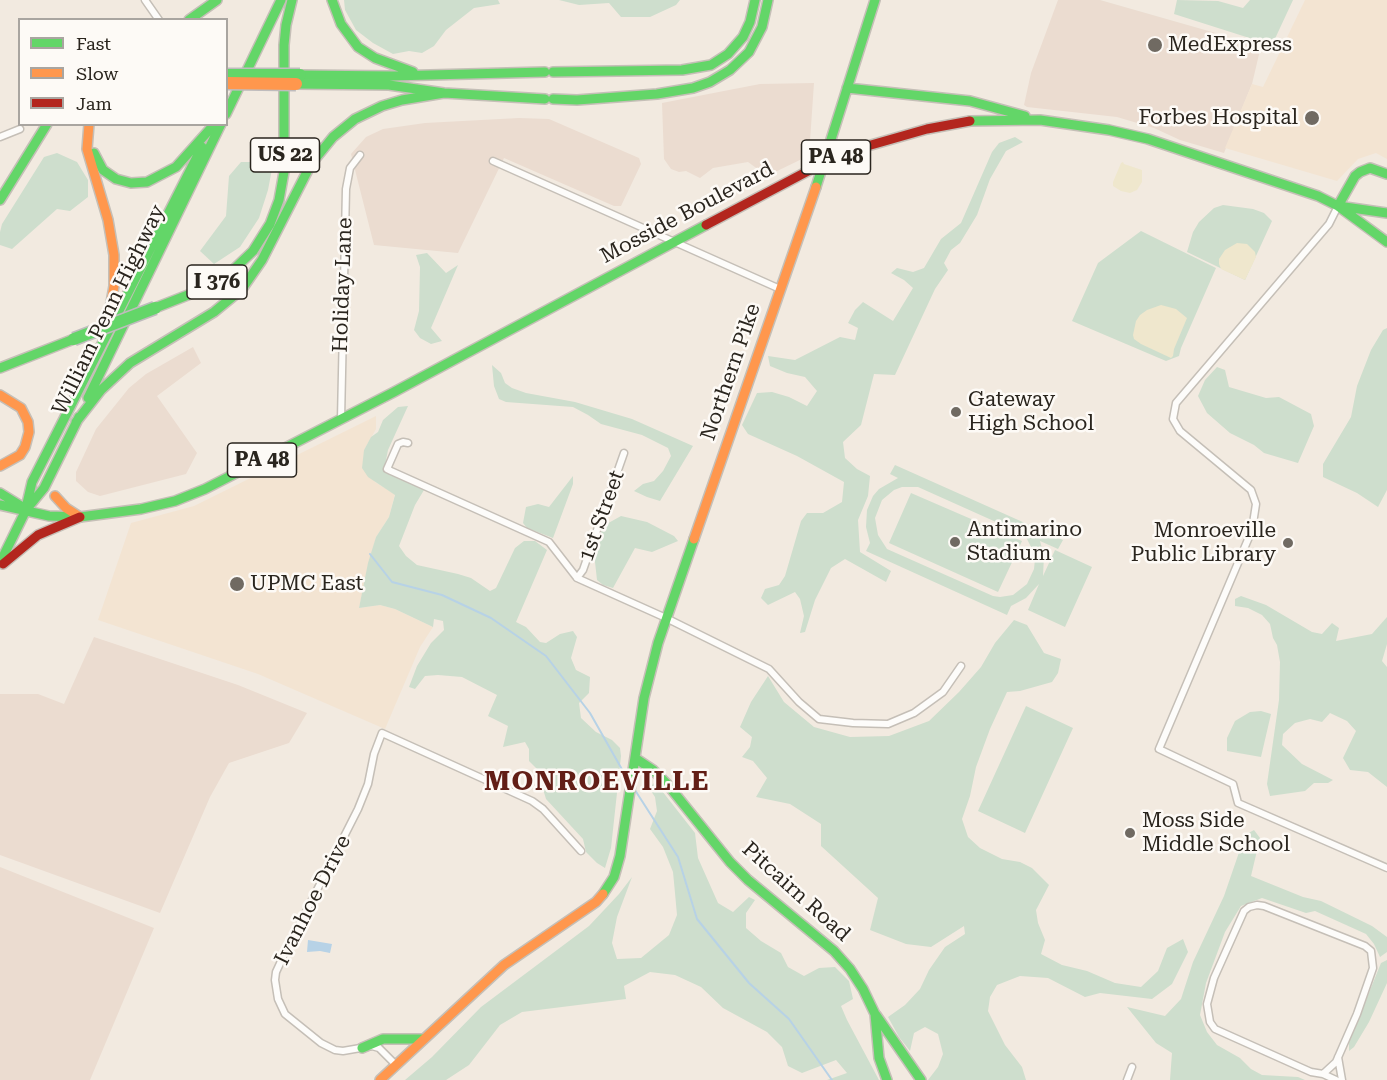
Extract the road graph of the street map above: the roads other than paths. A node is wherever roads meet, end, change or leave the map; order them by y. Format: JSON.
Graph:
{"nodes":[{"id":1,"x":145,"y":0,"type":"edge"},
{"id":2,"x":217,"y":0,"type":"edge"},
{"id":3,"x":274,"y":0,"type":"edge"},
{"id":4,"x":281,"y":0,"type":"edge"},
{"id":5,"x":292,"y":0,"type":"edge"},
{"id":6,"x":332,"y":0,"type":"edge"},
{"id":7,"x":755,"y":0,"type":"edge"},
{"id":8,"x":768,"y":0,"type":"edge"},
{"id":9,"x":875,"y":0,"type":"edge"},
{"id":10,"x":158,"y":18,"type":"edge"},
{"id":11,"x":192,"y":18,"type":"edge"},
{"id":12,"x":228,"y":75,"type":"edge"},
{"id":13,"x":423,"y":75,"type":"junction"},
{"id":14,"x":298,"y":80,"type":"junction"},
{"id":15,"x":228,"y":83,"type":"edge"},
{"id":16,"x":847,"y":88,"type":"junction"},
{"id":17,"x":228,"y":93,"type":"edge"},
{"id":18,"x":444,"y":93,"type":"junction"},
{"id":19,"x":228,"y":110,"type":"edge"},
{"id":20,"x":1040,"y":120,"type":"junction"},
{"id":21,"x":46,"y":126,"type":"edge"},
{"id":22,"x":53,"y":126,"type":"edge"},
{"id":23,"x":89,"y":126,"type":"edge"},
{"id":24,"x":95,"y":126,"type":"edge"},
{"id":25,"x":215,"y":126,"type":"edge"},
{"id":26,"x":20,"y":129,"type":"dead end"},
{"id":27,"x":0,"y":137,"type":"edge"},
{"id":28,"x":30,"y":151,"type":"junction"},
{"id":29,"x":360,"y":155,"type":"dead end"},
{"id":30,"x":493,"y":161,"type":"dead end"},
{"id":31,"x":825,"y":162,"type":"junction"},
{"id":32,"x":1387,"y":174,"type":"edge"},
{"id":33,"x":297,"y":190,"type":"junction"},
{"id":34,"x":0,"y":200,"type":"edge"},
{"id":35,"x":1338,"y":206,"type":"junction"},
{"id":36,"x":1387,"y":213,"type":"edge"},
{"id":37,"x":264,"y":236,"type":"junction"},
{"id":38,"x":674,"y":242,"type":"junction"},
{"id":39,"x":1387,"y":242,"type":"edge"},
{"id":40,"x":780,"y":290,"type":"junction"},
{"id":41,"x":102,"y":342,"type":"junction"},
{"id":42,"x":0,"y":368,"type":"edge"},
{"id":43,"x":0,"y":395,"type":"edge"},
{"id":44,"x":341,"y":418,"type":"junction"},
{"id":45,"x":76,"y":422,"type":"junction"},
{"id":46,"x":408,"y":444,"type":"dead end"},
{"id":47,"x":624,"y":453,"type":"dead end"},
{"id":48,"x":0,"y":466,"type":"edge"},
{"id":49,"x":51,"y":473,"type":"junction"},
{"id":50,"x":0,"y":493,"type":"edge"},
{"id":51,"x":0,"y":505,"type":"edge"},
{"id":52,"x":26,"y":510,"type":"junction"},
{"id":53,"x":80,"y":517,"type":"junction"},
{"id":54,"x":0,"y":565,"type":"edge"},
{"id":55,"x":577,"y":578,"type":"junction"},
{"id":56,"x":666,"y":618,"type":"junction"},
{"id":57,"x":961,"y":666,"type":"dead end"},
{"id":58,"x":635,"y":758,"type":"junction"},
{"id":59,"x":581,"y":851,"type":"dead end"},
{"id":60,"x":1387,"y":868,"type":"edge"},
{"id":61,"x":875,"y":1014,"type":"junction"},
{"id":62,"x":423,"y":1039,"type":"junction"},
{"id":63,"x":362,"y":1048,"type":"junction"},
{"id":64,"x":1338,"y":1057,"type":"junction"},
{"id":65,"x":395,"y":1064,"type":"junction"},
{"id":66,"x":1132,"y":1067,"type":"dead end"},
{"id":67,"x":1323,"y":1074,"type":"junction"},
{"id":68,"x":380,"y":1080,"type":"edge"},
{"id":69,"x":887,"y":1080,"type":"edge"},
{"id":70,"x":921,"y":1080,"type":"edge"},
{"id":71,"x":1127,"y":1080,"type":"edge"},
{"id":72,"x":1336,"y":1080,"type":"edge"},
{"id":73,"x":1342,"y":1080,"type":"edge"}],
"edges":[{"from":1,"to":10,"type":"street"},
{"from":2,"to":11,"type":"main road"},
{"from":3,"to":17,"type":"main road"},
{"from":4,"to":19,"type":"main road"},
{"from":5,"to":37,"type":"main road","number":"US 22"},
{"from":6,"to":13,"type":"main road"},
{"from":7,"to":13,"type":"main road"},
{"from":8,"to":18,"type":"main road"},
{"from":9,"to":16,"type":"main road","name":"Northern Pike"},
{"from":12,"to":14,"type":"main road","bridge":true},
{"from":13,"to":14,"type":"main road"},
{"from":14,"to":15,"type":"main road","bridge":true},
{"from":14,"to":18,"type":"main road"},
{"from":16,"to":20,"type":"main road"},
{"from":16,"to":31,"type":"main road","name":"Northern Pike"},
{"from":18,"to":33,"type":"main road"},
{"from":20,"to":31,"type":"main road","name":"Mosside Boulevard","number":"PA 48"},
{"from":20,"to":35,"type":"main road","name":"Mosside Boulevard","number":"PA 48"},
{"from":21,"to":28,"type":"main road"},
{"from":22,"to":28,"type":"main road"},
{"from":23,"to":41,"type":"main road"},
{"from":24,"to":25,"type":"main road"},
{"from":25,"to":41,"type":"main road","name":"William Penn Highway"},
{"from":25,"to":45,"type":"main road","name":"William Penn Highway"},
{"from":26,"to":27,"type":"street"},
{"from":28,"to":34,"type":"main road"},
{"from":29,"to":44,"type":"street","name":"Holiday Lane"},
{"from":30,"to":38,"type":"street"},
{"from":31,"to":38,"type":"main road","name":"Mosside Boulevard","number":"PA 48"},
{"from":31,"to":40,"type":"main road","name":"Northern Pike"},
{"from":32,"to":35,"type":"main road"},
{"from":33,"to":37,"type":"main road"},
{"from":33,"to":45,"type":"main road"},
{"from":35,"to":36,"type":"main road"},
{"from":35,"to":39,"type":"main road","name":"Mosside Boulevard","number":"PA 48"},
{"from":35,"to":60,"type":"street"},
{"from":37,"to":42,"type":"main road","number":"I 376","bridge":true},
{"from":38,"to":40,"type":"street"},
{"from":38,"to":44,"type":"main road","name":"Mosside Boulevard","number":"PA 48"},
{"from":40,"to":56,"type":"main road","name":"Northern Pike"},
{"from":41,"to":52,"type":"main road","name":"William Penn Highway"},
{"from":43,"to":48,"type":"main road"},
{"from":44,"to":53,"type":"main road","name":"Mosside Boulevard","number":"PA 48"},
{"from":45,"to":49,"type":"main road","name":"William Penn Highway"},
{"from":46,"to":55,"type":"street"},
{"from":47,"to":55,"type":"street","name":"1st Street"},
{"from":49,"to":52,"type":"main road","name":"William Penn Highway"},
{"from":49,"to":53,"type":"main road"},
{"from":50,"to":52,"type":"main road"},
{"from":51,"to":52,"type":"main road","name":"Mosside Boulevard"},
{"from":52,"to":53,"type":"main road","name":"Mosside Boulevard","number":"PA 48"},
{"from":52,"to":54,"type":"main road","name":"William Penn Highway"},
{"from":53,"to":54,"type":"main road"},
{"from":55,"to":56,"type":"street"},
{"from":56,"to":57,"type":"street"},
{"from":56,"to":58,"type":"main road","name":"Northern Pike"},
{"from":58,"to":61,"type":"main road","name":"Pitcairn Road"},
{"from":58,"to":62,"type":"main road","name":"Northern Pike"},
{"from":59,"to":63,"type":"street","name":"Ivanhoe Drive"},
{"from":61,"to":69,"type":"main road","name":"Pitcairn Road"},
{"from":61,"to":70,"type":"main road"},
{"from":62,"to":63,"type":"main road"},
{"from":62,"to":65,"type":"main road","name":"Northern Pike"},
{"from":63,"to":65,"type":"street","name":"Ivanhoe Drive"},
{"from":64,"to":67,"type":"street"},
{"from":64,"to":67,"type":"street"},
{"from":64,"to":73,"type":"street"},
{"from":65,"to":68,"type":"main road","name":"Northern Pike"},
{"from":66,"to":71,"type":"street"},
{"from":67,"to":72,"type":"street"}]}
